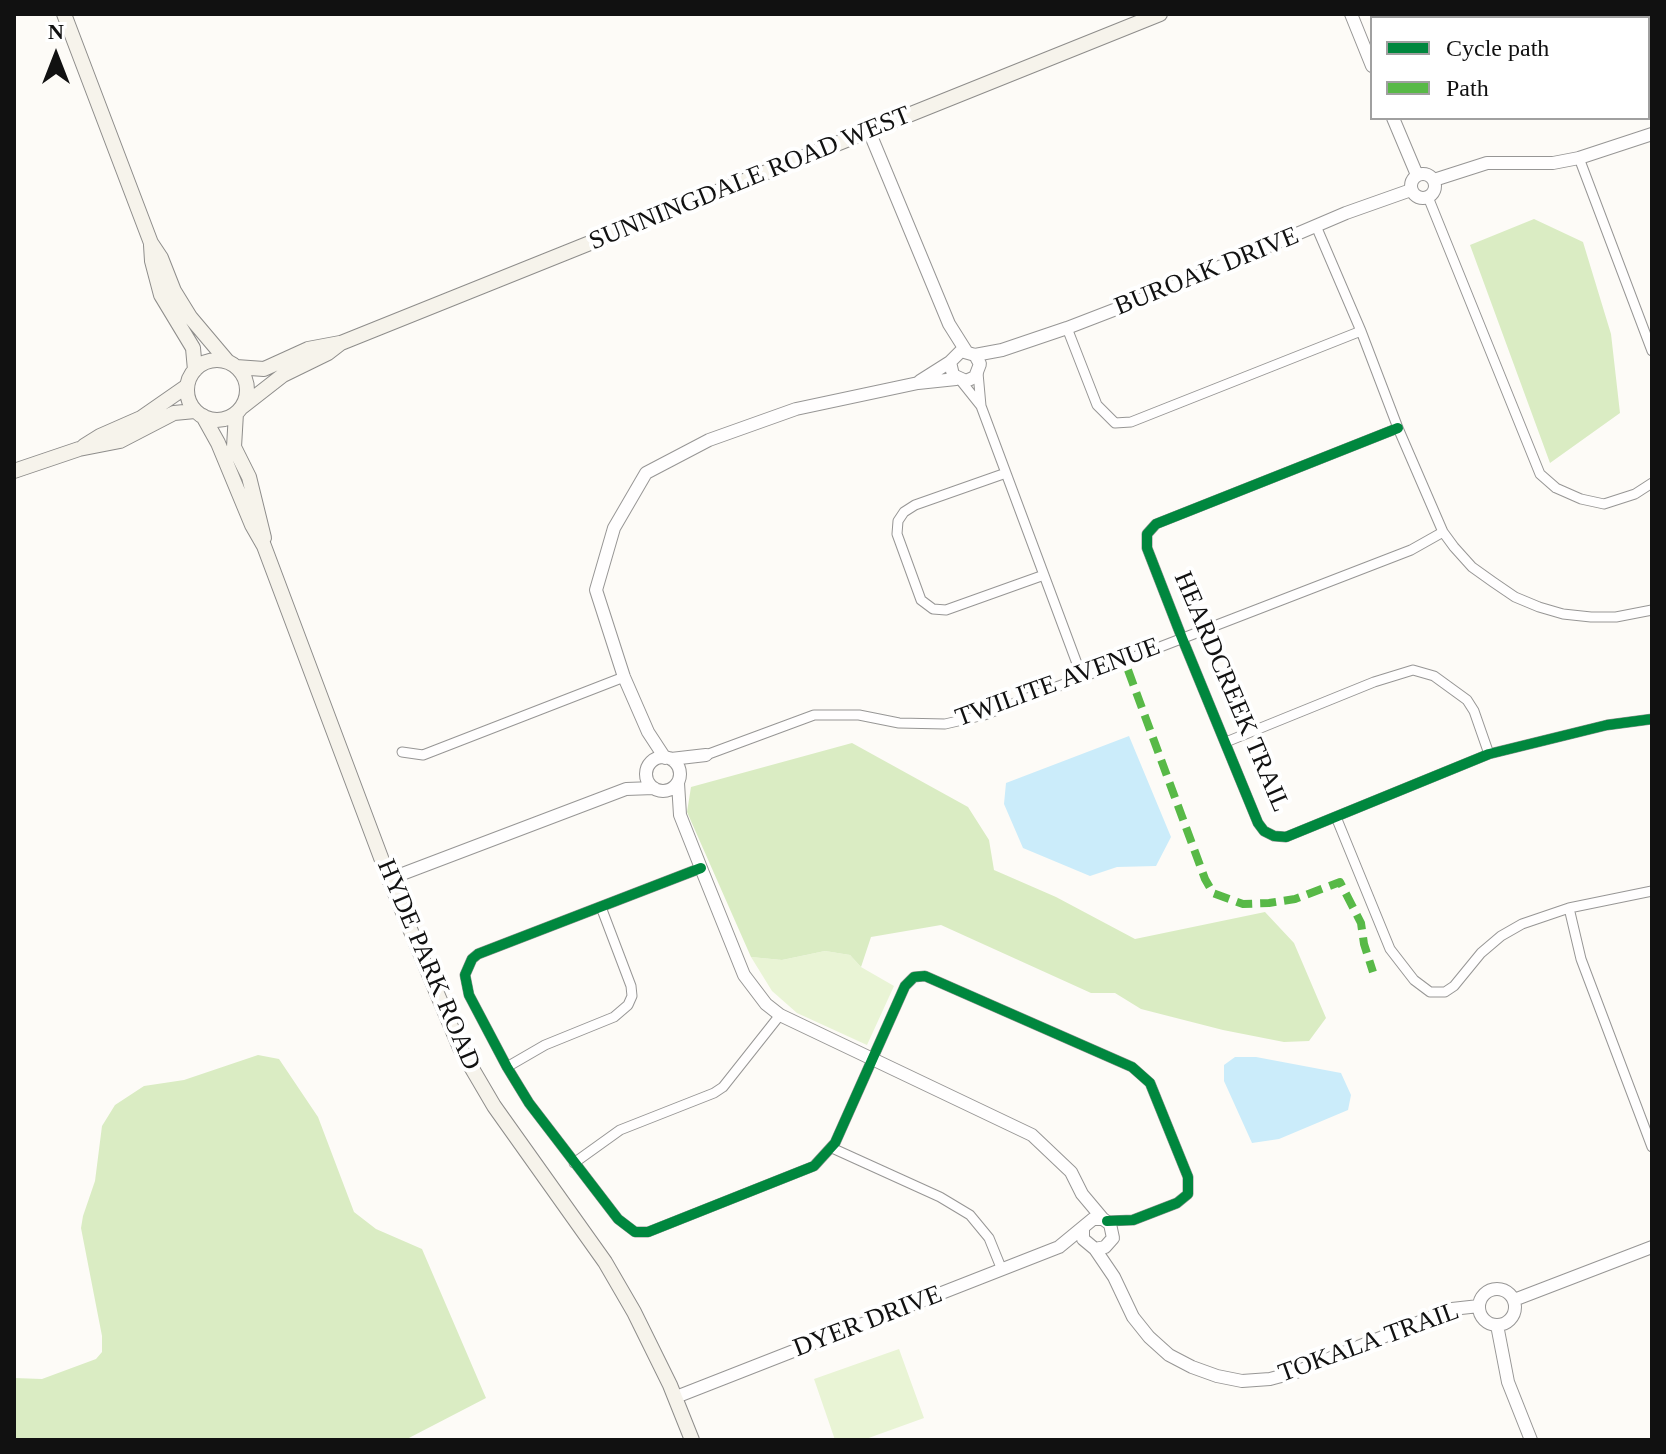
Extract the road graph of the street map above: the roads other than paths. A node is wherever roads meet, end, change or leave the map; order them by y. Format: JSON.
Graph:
{"nodes":[{"id":1,"x":64,"y":14,"type":"edge"},
{"id":2,"x":1160,"y":14,"type":"edge"},
{"id":3,"x":1351,"y":14,"type":"edge"},
{"id":4,"x":1370,"y":61,"type":"edge"},
{"id":5,"x":1394,"y":120,"type":"edge"},
{"id":6,"x":869,"y":131,"type":"junction"},
{"id":7,"x":1652,"y":134,"type":"edge"},
{"id":8,"x":1579,"y":158,"type":"junction"},
{"id":9,"x":1417,"y":175,"type":"junction"},
{"id":10,"x":1434,"y":180,"type":"junction"},
{"id":11,"x":1411,"y":190,"type":"junction"},
{"id":12,"x":1428,"y":197,"type":"junction"},
{"id":13,"x":1316,"y":226,"type":"junction"},
{"id":14,"x":151,"y":243,"type":"junction"},
{"id":15,"x":949,"y":324,"type":"junction"},
{"id":16,"x":1067,"y":328,"type":"junction"},
{"id":17,"x":1361,"y":331,"type":"junction"},
{"id":18,"x":341,"y":343,"type":"junction"},
{"id":19,"x":1652,"y":351,"type":"edge"},
{"id":20,"x":951,"y":360,"type":"junction"},
{"id":21,"x":975,"y":361,"type":"junction"},
{"id":22,"x":232,"y":364,"type":"junction"},
{"id":23,"x":195,"y":370,"type":"junction"},
{"id":24,"x":959,"y":380,"type":"junction"},
{"id":25,"x":918,"y":383,"type":"junction"},
{"id":26,"x":187,"y":386,"type":"junction"},
{"id":27,"x":981,"y":406,"type":"junction"},
{"id":28,"x":239,"y":410,"type":"junction"},
{"id":29,"x":199,"y":414,"type":"junction"},
{"id":30,"x":1398,"y":428,"type":"junction"},
{"id":31,"x":79,"y":449,"type":"junction"},
{"id":32,"x":14,"y":471,"type":"edge"},
{"id":33,"x":1006,"y":473,"type":"junction"},
{"id":34,"x":1652,"y":483,"type":"edge"},
{"id":35,"x":1443,"y":532,"type":"junction"},
{"id":36,"x":264,"y":546,"type":"junction"},
{"id":37,"x":1044,"y":575,"type":"junction"},
{"id":38,"x":1652,"y":610,"type":"edge"},
{"id":39,"x":1182,"y":638,"type":"junction"},
{"id":40,"x":624,"y":677,"type":"junction"},
{"id":41,"x":1082,"y":677,"type":"junction"},
{"id":42,"x":1652,"y":719,"type":"edge"},
{"id":43,"x":648,"y":732,"type":"junction"},
{"id":44,"x":1226,"y":742,"type":"junction"},
{"id":45,"x":402,"y":752,"type":"dead end"},
{"id":46,"x":1489,"y":754,"type":"junction"},
{"id":47,"x":706,"y":755,"type":"junction"},
{"id":48,"x":668,"y":758,"type":"junction"},
{"id":49,"x":649,"y":766,"type":"junction"},
{"id":50,"x":679,"y":780,"type":"junction"},
{"id":51,"x":626,"y":789,"type":"junction"},
{"id":52,"x":656,"y":790,"type":"junction"},
{"id":53,"x":680,"y":815,"type":"junction"},
{"id":54,"x":1336,"y":817,"type":"junction"},
{"id":55,"x":701,"y":868,"type":"junction"},
{"id":56,"x":389,"y":879,"type":"junction"},
{"id":57,"x":1652,"y":891,"type":"edge"},
{"id":58,"x":601,"y":907,"type":"junction"},
{"id":59,"x":1569,"y":908,"type":"junction"},
{"id":60,"x":780,"y":1015,"type":"junction"},
{"id":61,"x":871,"y":1058,"type":"junction"},
{"id":62,"x":507,"y":1067,"type":"junction"},
{"id":63,"x":1652,"y":1147,"type":"edge"},
{"id":64,"x":832,"y":1148,"type":"junction"},
{"id":65,"x":574,"y":1163,"type":"junction"},
{"id":66,"x":1082,"y":1194,"type":"junction"},
{"id":67,"x":1105,"y":1220,"type":"junction"},
{"id":68,"x":1133,"y":1220,"type":"junction"},
{"id":69,"x":1084,"y":1227,"type":"junction"},
{"id":70,"x":1111,"y":1241,"type":"junction"},
{"id":71,"x":1059,"y":1247,"type":"junction"},
{"id":72,"x":1652,"y":1247,"type":"edge"},
{"id":73,"x":1092,"y":1248,"type":"junction"},
{"id":74,"x":1002,"y":1270,"type":"junction"},
{"id":75,"x":1114,"y":1277,"type":"junction"},
{"id":76,"x":1514,"y":1300,"type":"junction"},
{"id":77,"x":1479,"y":1306,"type":"junction"},
{"id":78,"x":1497,"y":1325,"type":"junction"},
{"id":79,"x":676,"y":1397,"type":"junction"},
{"id":80,"x":692,"y":1440,"type":"edge"},
{"id":81,"x":1531,"y":1440,"type":"edge"}],
"edges":[{"from":1,"to":14,"type":"main road"},
{"from":2,"to":6,"type":"main road","name":"SUNNINGDALE ROAD WEST"},
{"from":3,"to":4,"type":"street"},
{"from":5,"to":9,"type":"street"},
{"from":6,"to":15,"type":"street"},
{"from":6,"to":18,"type":"main road","name":"SUNNINGDALE ROAD WEST"},
{"from":7,"to":8,"type":"street"},
{"from":8,"to":10,"type":"street"},
{"from":8,"to":19,"type":"street"},
{"from":9,"to":10,"type":"street"},
{"from":9,"to":11,"type":"street"},
{"from":10,"to":12,"type":"street"},
{"from":11,"to":12,"type":"street"},
{"from":11,"to":13,"type":"street","name":"BUROAK DRIVE"},
{"from":12,"to":34,"type":"street"},
{"from":13,"to":16,"type":"street","name":"BUROAK DRIVE"},
{"from":13,"to":17,"type":"street"},
{"from":14,"to":22,"type":"main road"},
{"from":14,"to":23,"type":"main road"},
{"from":15,"to":20,"type":"street"},
{"from":15,"to":21,"type":"street"},
{"from":16,"to":17,"type":"street"},
{"from":16,"to":21,"type":"street","name":"BUROAK DRIVE"},
{"from":17,"to":30,"type":"street"},
{"from":18,"to":22,"type":"main road","name":"SUNNINGDALE ROAD WEST"},
{"from":18,"to":28,"type":"main road","name":"SUNNINGDALE ROAD WEST"},
{"from":20,"to":21,"type":"street"},
{"from":20,"to":24,"type":"street"},
{"from":20,"to":25,"type":"street"},
{"from":21,"to":24,"type":"street"},
{"from":21,"to":27,"type":"street"},
{"from":22,"to":23,"type":"main road"},
{"from":22,"to":28,"type":"main road"},
{"from":23,"to":26,"type":"main road"},
{"from":24,"to":25,"type":"street"},
{"from":24,"to":27,"type":"street"},
{"from":25,"to":40,"type":"street"},
{"from":26,"to":29,"type":"main road"},
{"from":26,"to":31,"type":"main road"},
{"from":27,"to":33,"type":"street"},
{"from":28,"to":29,"type":"main road"},
{"from":28,"to":36,"type":"main road","name":"HYDE PARK ROAD"},
{"from":29,"to":31,"type":"main road"},
{"from":29,"to":36,"type":"main road","name":"HYDE PARK ROAD"},
{"from":30,"to":35,"type":"street"},
{"from":30,"to":39,"type":"street","name":"HEARDCREEK TRAIL"},
{"from":31,"to":32,"type":"main road"},
{"from":33,"to":37,"type":"street"},
{"from":33,"to":37,"type":"street"},
{"from":35,"to":38,"type":"street"},
{"from":35,"to":39,"type":"street","name":"TWILITE AVENUE"},
{"from":36,"to":56,"type":"main road","name":"HYDE PARK ROAD"},
{"from":37,"to":41,"type":"street"},
{"from":39,"to":41,"type":"street","name":"TWILITE AVENUE"},
{"from":39,"to":44,"type":"street","name":"HEARDCREEK TRAIL"},
{"from":40,"to":43,"type":"street"},
{"from":40,"to":45,"type":"street"},
{"from":41,"to":47,"type":"street","name":"TWILITE AVENUE"},
{"from":42,"to":46,"type":"street","name":"HEARDCREEK TRAIL"},
{"from":43,"to":48,"type":"street"},
{"from":43,"to":49,"type":"street"},
{"from":44,"to":46,"type":"street"},
{"from":44,"to":54,"type":"street","name":"HEARDCREEK TRAIL"},
{"from":46,"to":54,"type":"street","name":"HEARDCREEK TRAIL"},
{"from":47,"to":48,"type":"street","name":"TWILITE AVENUE"},
{"from":47,"to":50,"type":"street","name":"TWILITE AVENUE"},
{"from":48,"to":49,"type":"street"},
{"from":48,"to":50,"type":"street"},
{"from":49,"to":51,"type":"street"},
{"from":49,"to":52,"type":"street"},
{"from":50,"to":52,"type":"street"},
{"from":50,"to":53,"type":"street"},
{"from":51,"to":52,"type":"street"},
{"from":51,"to":56,"type":"street"},
{"from":52,"to":53,"type":"street"},
{"from":53,"to":55,"type":"street"},
{"from":54,"to":59,"type":"street"},
{"from":55,"to":58,"type":"street"},
{"from":55,"to":60,"type":"street"},
{"from":56,"to":79,"type":"main road","name":"HYDE PARK ROAD"},
{"from":57,"to":59,"type":"street"},
{"from":58,"to":62,"type":"street"},
{"from":58,"to":62,"type":"street"},
{"from":59,"to":63,"type":"street"},
{"from":60,"to":61,"type":"street"},
{"from":60,"to":65,"type":"street"},
{"from":61,"to":64,"type":"street"},
{"from":61,"to":66,"type":"street"},
{"from":61,"to":68,"type":"street"},
{"from":62,"to":65,"type":"street"},
{"from":64,"to":65,"type":"street"},
{"from":64,"to":74,"type":"street"},
{"from":66,"to":67,"type":"street"},
{"from":66,"to":69,"type":"street"},
{"from":67,"to":68,"type":"street"},
{"from":67,"to":69,"type":"street"},
{"from":67,"to":70,"type":"street"},
{"from":68,"to":70,"type":"street"},
{"from":69,"to":71,"type":"street","name":"DYER DRIVE"},
{"from":69,"to":73,"type":"street"},
{"from":70,"to":73,"type":"street"},
{"from":70,"to":75,"type":"street","name":"TOKALA TRAIL"},
{"from":71,"to":73,"type":"street","name":"DYER DRIVE"},
{"from":71,"to":74,"type":"street","name":"DYER DRIVE"},
{"from":72,"to":76,"type":"street"},
{"from":73,"to":75,"type":"street","name":"TOKALA TRAIL"},
{"from":74,"to":79,"type":"street","name":"DYER DRIVE"},
{"from":75,"to":77,"type":"street","name":"TOKALA TRAIL"},
{"from":76,"to":77,"type":"street"},
{"from":76,"to":78,"type":"street"},
{"from":77,"to":78,"type":"street"},
{"from":78,"to":81,"type":"street"},
{"from":79,"to":80,"type":"main road","name":"HYDE PARK ROAD"}]}
